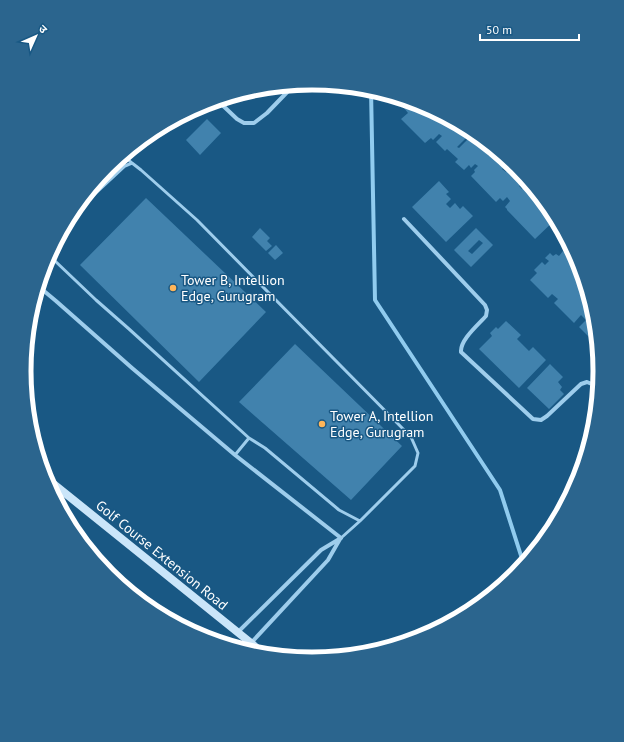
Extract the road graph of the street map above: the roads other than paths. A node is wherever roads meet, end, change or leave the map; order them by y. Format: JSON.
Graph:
{"nodes":[{"id":1,"x":288,"y":91,"type":"edge"},
{"id":2,"x":222,"y":105,"type":"edge"},
{"id":3,"x":128,"y":159,"type":"edge"},
{"id":4,"x":132,"y":163,"type":"junction"},
{"id":5,"x":91,"y":197,"type":"edge"},
{"id":6,"x":404,"y":219,"type":"dead end"},
{"id":7,"x":54,"y":260,"type":"edge"},
{"id":8,"x":43,"y":290,"type":"edge"},
{"id":9,"x":592,"y":384,"type":"edge"},
{"id":10,"x":249,"y":438,"type":"junction"},
{"id":11,"x":235,"y":455,"type":"junction"},
{"id":12,"x":56,"y":486,"type":"edge"},
{"id":13,"x":360,"y":521,"type":"junction"},
{"id":14,"x":341,"y":538,"type":"junction"},
{"id":15,"x":237,"y":633,"type":"junction"},
{"id":16,"x":251,"y":643,"type":"junction"},
{"id":17,"x":255,"y":646,"type":"edge"}],
"edges":[{"from":1,"to":2,"type":"street"},
{"from":3,"to":4,"type":"lane"},
{"from":4,"to":5,"type":"lane"},
{"from":4,"to":13,"type":"lane"},
{"from":6,"to":9,"type":"street"},
{"from":7,"to":10,"type":"lane"},
{"from":8,"to":11,"type":"street"},
{"from":10,"to":11,"type":"lane"},
{"from":10,"to":13,"type":"lane"},
{"from":11,"to":14,"type":"street"},
{"from":12,"to":15,"type":"main road","name":"Golf Course Extension Road"},
{"from":13,"to":14,"type":"lane"},
{"from":14,"to":15,"type":"street"},
{"from":14,"to":16,"type":"street"},
{"from":15,"to":16,"type":"main road","name":"Golf Course Extension Road"},
{"from":16,"to":17,"type":"main road","name":"Golf Course Extension Road"}]}
